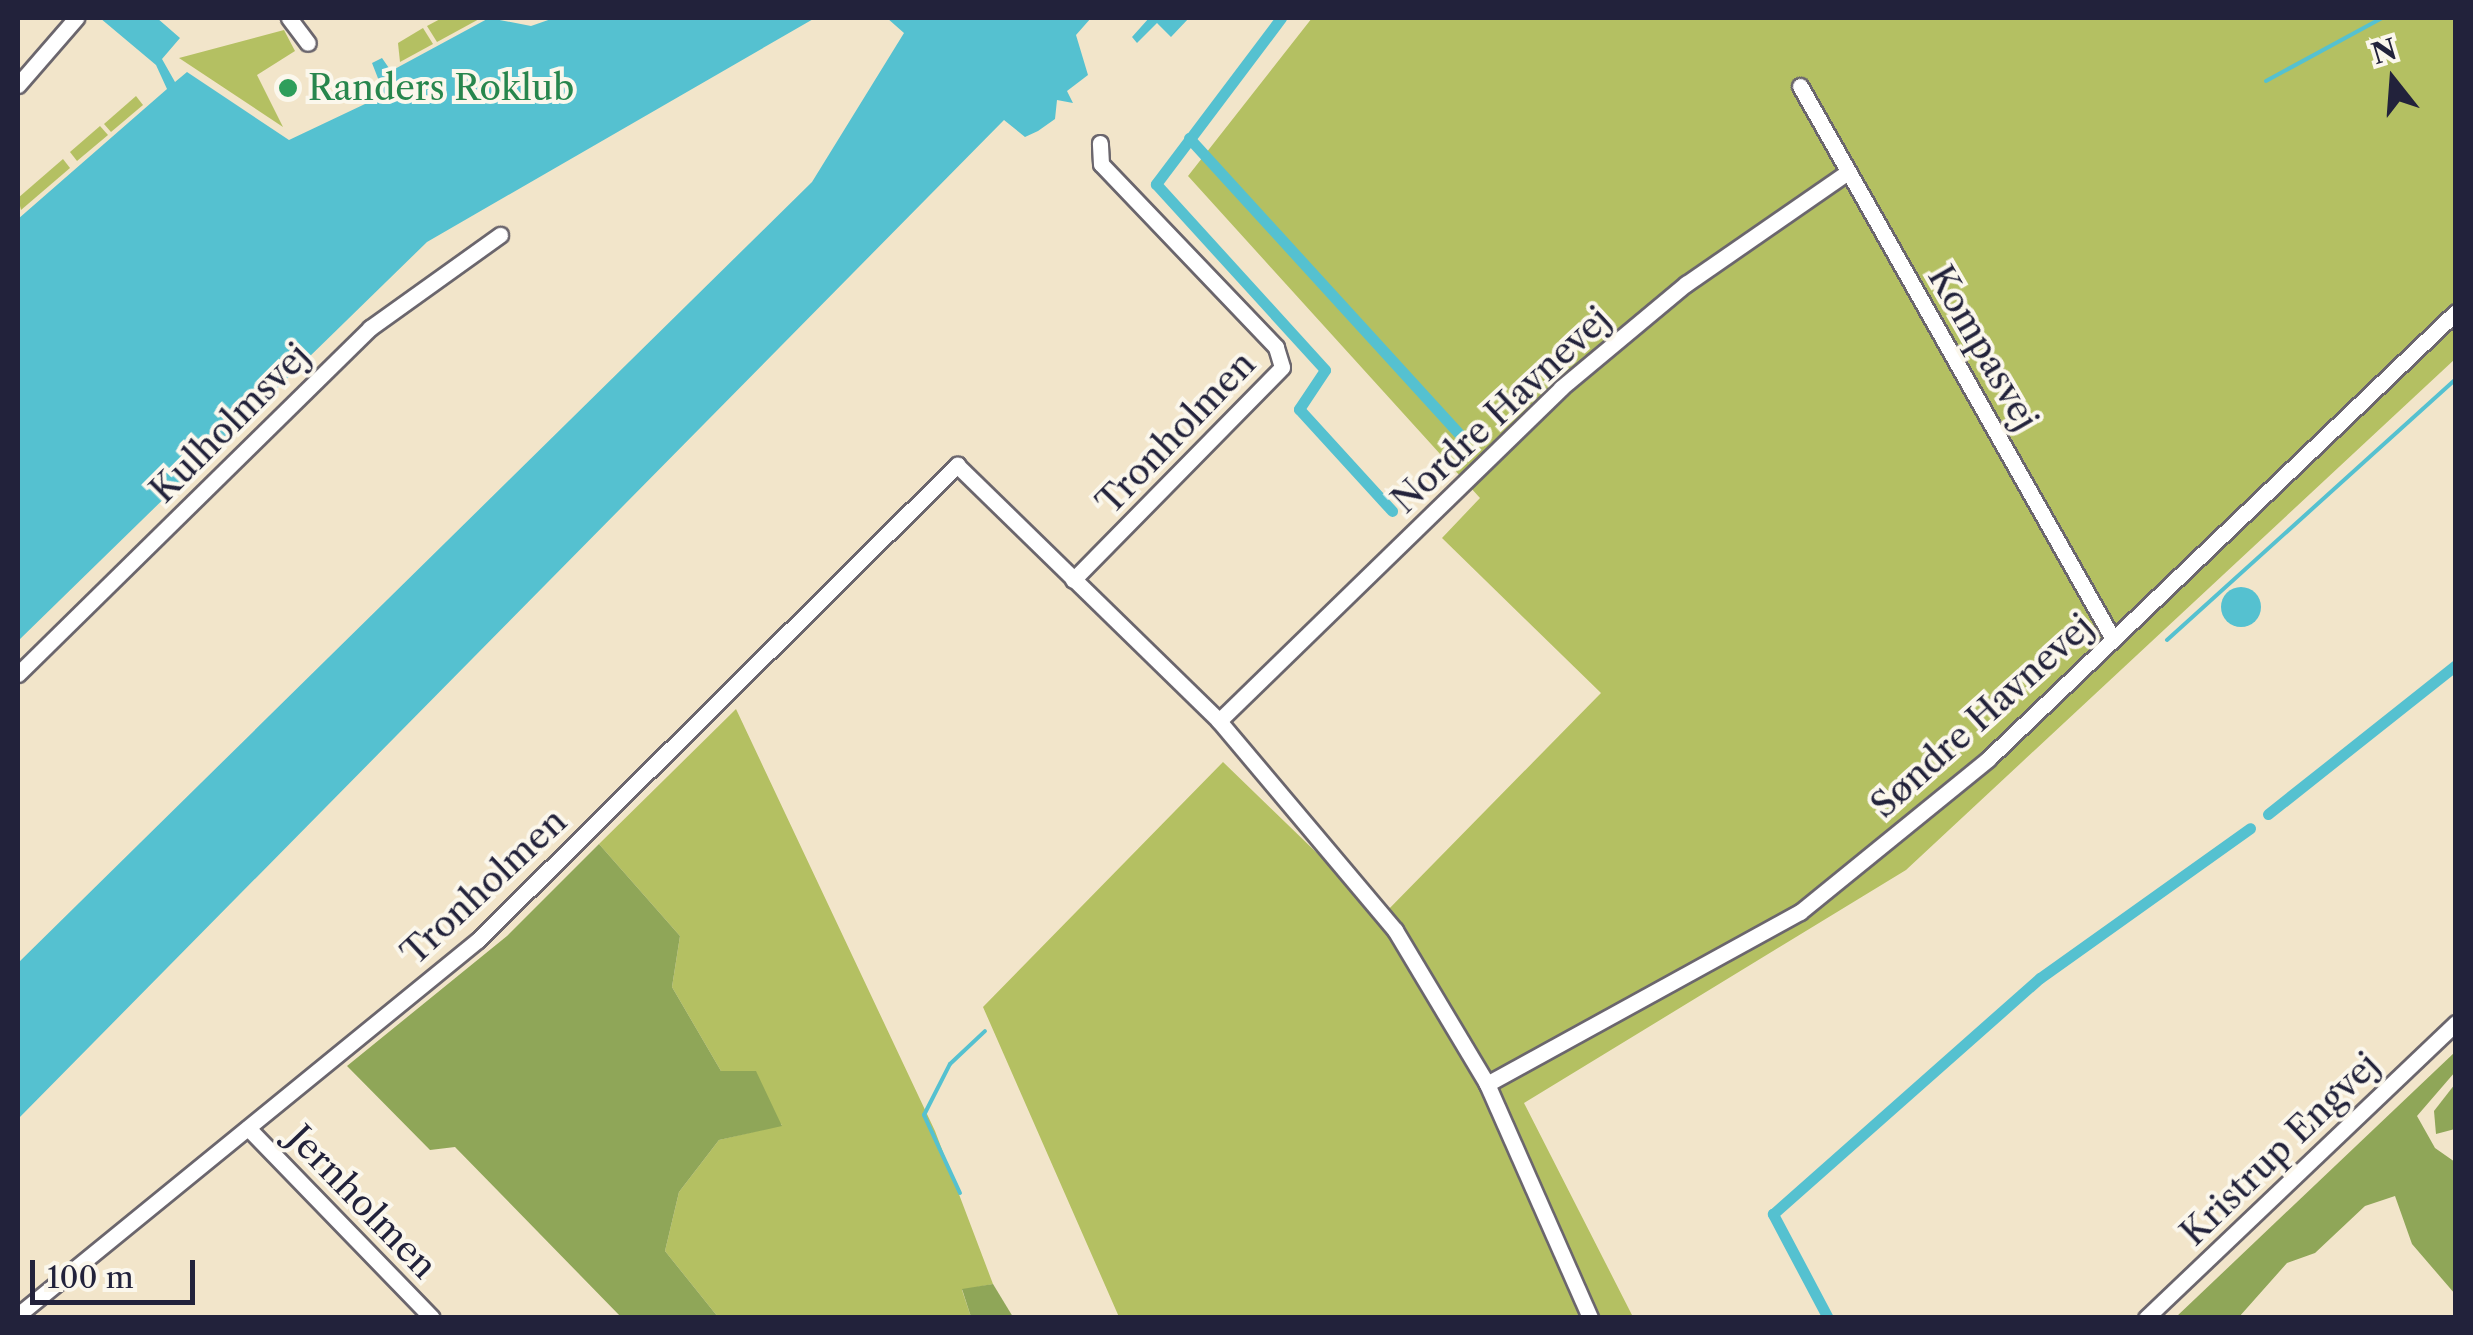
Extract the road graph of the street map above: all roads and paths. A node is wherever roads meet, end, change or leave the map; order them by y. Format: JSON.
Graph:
{"nodes":[{"id":1,"x":76,"y":18,"type":"edge"},
{"id":2,"x":290,"y":18,"type":"edge"},
{"id":3,"x":308,"y":43,"type":"dead end"},
{"id":4,"x":18,"y":85,"type":"edge"},
{"id":5,"x":1800,"y":86,"type":"dead end"},
{"id":6,"x":1100,"y":143,"type":"dead end"},
{"id":7,"x":1848,"y":172,"type":"junction"},
{"id":8,"x":500,"y":235,"type":"dead end"},
{"id":9,"x":2456,"y":312,"type":"edge"},
{"id":10,"x":1073,"y":580,"type":"junction"},
{"id":11,"x":2113,"y":639,"type":"junction"},
{"id":12,"x":18,"y":674,"type":"edge"},
{"id":13,"x":1219,"y":720,"type":"junction"},
{"id":14,"x":2456,"y":1023,"type":"edge"},
{"id":15,"x":1487,"y":1084,"type":"junction"},
{"id":16,"x":248,"y":1128,"type":"junction"},
{"id":17,"x":18,"y":1315,"type":"edge"},
{"id":18,"x":432,"y":1318,"type":"edge"},
{"id":19,"x":1590,"y":1318,"type":"edge"},
{"id":20,"x":2146,"y":1318,"type":"edge"}],
"edges":[{"from":1,"to":4,"type":"street"},
{"from":2,"to":3,"type":"street"},
{"from":5,"to":7,"type":"street","name":"Kompasvej"},
{"from":6,"to":10,"type":"street","name":"Tronholmen"},
{"from":7,"to":11,"type":"street","name":"Kompasvej"},
{"from":7,"to":13,"type":"street","name":"Nordre Havnevej"},
{"from":8,"to":12,"type":"street","name":"Kulholmsvej"},
{"from":9,"to":11,"type":"street","name":"Søndre Havnevej"},
{"from":10,"to":13,"type":"street"},
{"from":10,"to":16,"type":"street","name":"Tronholmen"},
{"from":11,"to":15,"type":"street","name":"Søndre Havnevej"},
{"from":13,"to":15,"type":"street"},
{"from":14,"to":20,"type":"street","name":"Kristrup Engvej"},
{"from":15,"to":19,"type":"street"},
{"from":16,"to":17,"type":"street","name":"Tronholmen"},
{"from":16,"to":18,"type":"street","name":"Jernholmen"}]}
